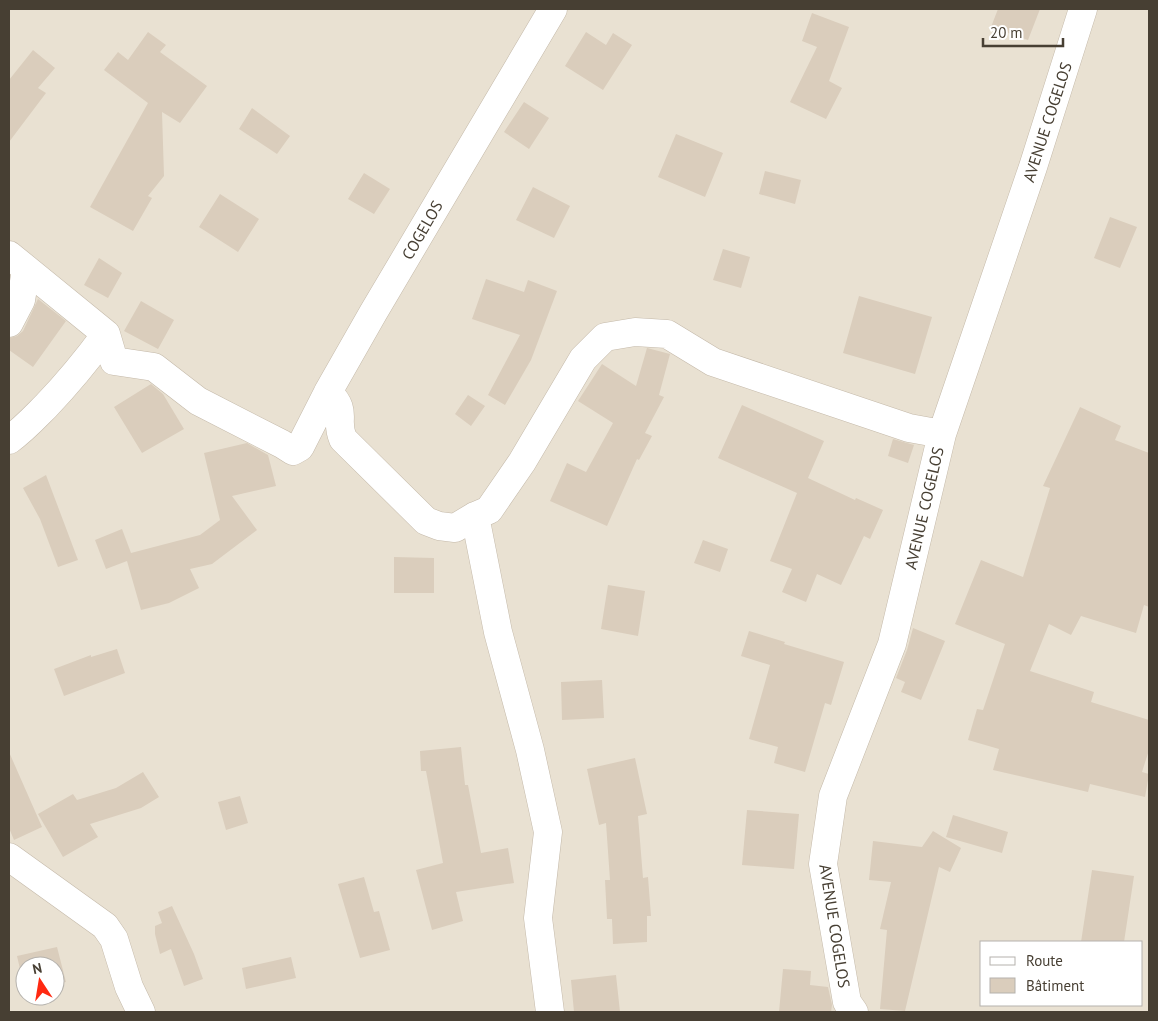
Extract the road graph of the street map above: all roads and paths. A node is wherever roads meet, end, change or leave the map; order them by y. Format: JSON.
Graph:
{"nodes":[{"id":1,"x":553,"y":9,"type":"edge"},
{"id":2,"x":1083,"y":9,"type":"edge"},
{"id":3,"x":17,"y":262,"type":"edge"},
{"id":4,"x":9,"y":323,"type":"edge"},
{"id":5,"x":106,"y":334,"type":"junction"},
{"id":6,"x":328,"y":392,"type":"junction"},
{"id":7,"x":13,"y":429,"type":"edge"},
{"id":8,"x":942,"y":434,"type":"junction"},
{"id":9,"x":475,"y":516,"type":"junction"},
{"id":10,"x":9,"y":857,"type":"edge"},
{"id":11,"x":141,"y":1012,"type":"edge"},
{"id":12,"x":550,"y":1012,"type":"edge"},
{"id":13,"x":854,"y":1012,"type":"edge"}],
"edges":[{"from":1,"to":6,"type":"street","name":"COGELOS"},
{"from":2,"to":8,"type":"street","name":"AVENUE COGELOS"},
{"from":3,"to":4,"type":"street"},
{"from":3,"to":5,"type":"street"},
{"from":5,"to":6,"type":"street","name":"COGELOS"},
{"from":5,"to":7,"type":"street"},
{"from":6,"to":9,"type":"street"},
{"from":8,"to":9,"type":"street"},
{"from":8,"to":13,"type":"street","name":"AVENUE COGELOS"},
{"from":9,"to":12,"type":"street"},
{"from":10,"to":11,"type":"street"}]}
